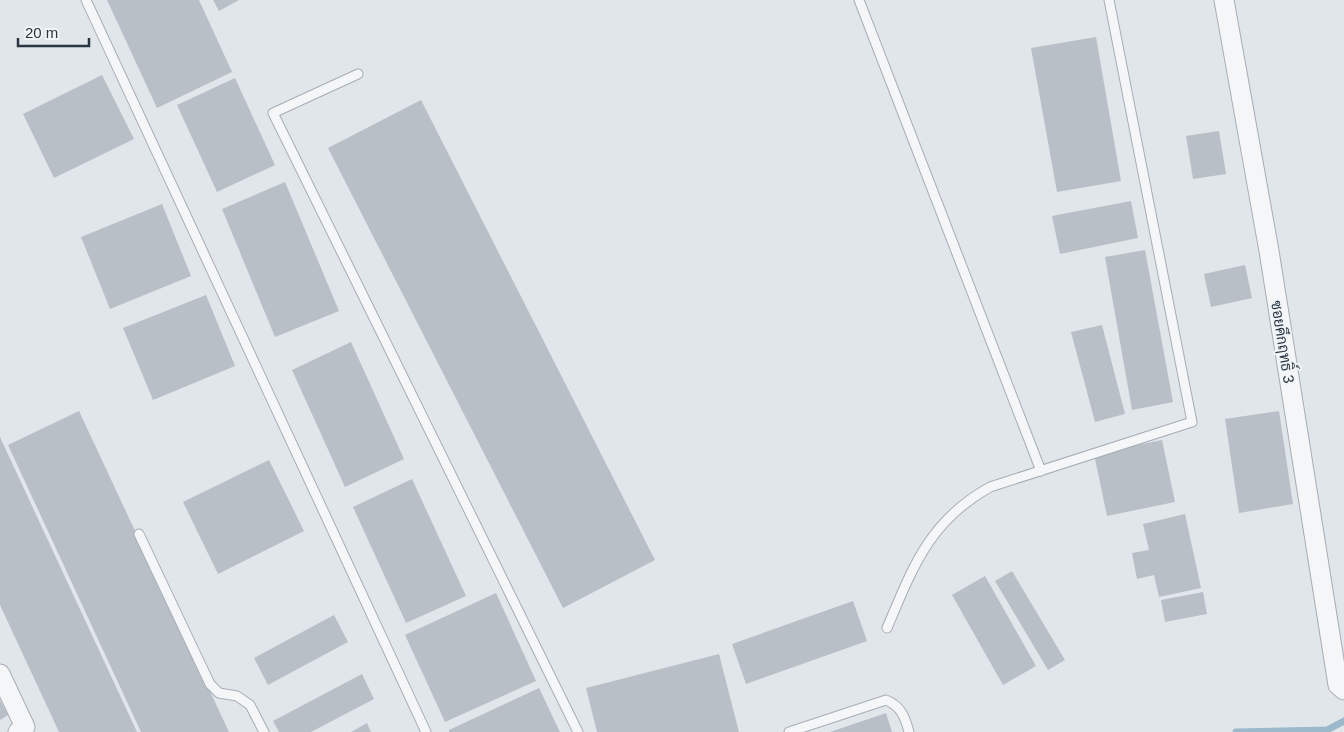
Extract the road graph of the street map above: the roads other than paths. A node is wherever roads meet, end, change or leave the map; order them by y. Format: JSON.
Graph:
{"nodes":[{"id":1,"x":86,"y":0,"type":"edge"},
{"id":2,"x":859,"y":0,"type":"edge"},
{"id":3,"x":1109,"y":0,"type":"edge"},
{"id":4,"x":1224,"y":0,"type":"edge"},
{"id":5,"x":358,"y":74,"type":"dead end"},
{"id":6,"x":1041,"y":471,"type":"junction"},
{"id":7,"x":139,"y":534,"type":"dead end"},
{"id":8,"x":887,"y":628,"type":"dead end"},
{"id":9,"x":0,"y":674,"type":"edge"},
{"id":10,"x":1341,"y":688,"type":"edge"},
{"id":11,"x":18,"y":732,"type":"edge"},
{"id":12,"x":264,"y":732,"type":"edge"},
{"id":13,"x":426,"y":732,"type":"edge"},
{"id":14,"x":578,"y":732,"type":"edge"},
{"id":15,"x":790,"y":732,"type":"edge"},
{"id":16,"x":909,"y":732,"type":"edge"}],
"edges":[{"from":1,"to":13,"type":"lane"},
{"from":2,"to":6,"type":"lane"},
{"from":3,"to":6,"type":"lane"},
{"from":4,"to":10,"type":"street","name":"ซอยคึกฤทธิ์ 3"},
{"from":5,"to":14,"type":"lane"},
{"from":6,"to":8,"type":"lane"},
{"from":7,"to":12,"type":"lane"},
{"from":9,"to":11,"type":"street"},
{"from":15,"to":16,"type":"lane"}]}
